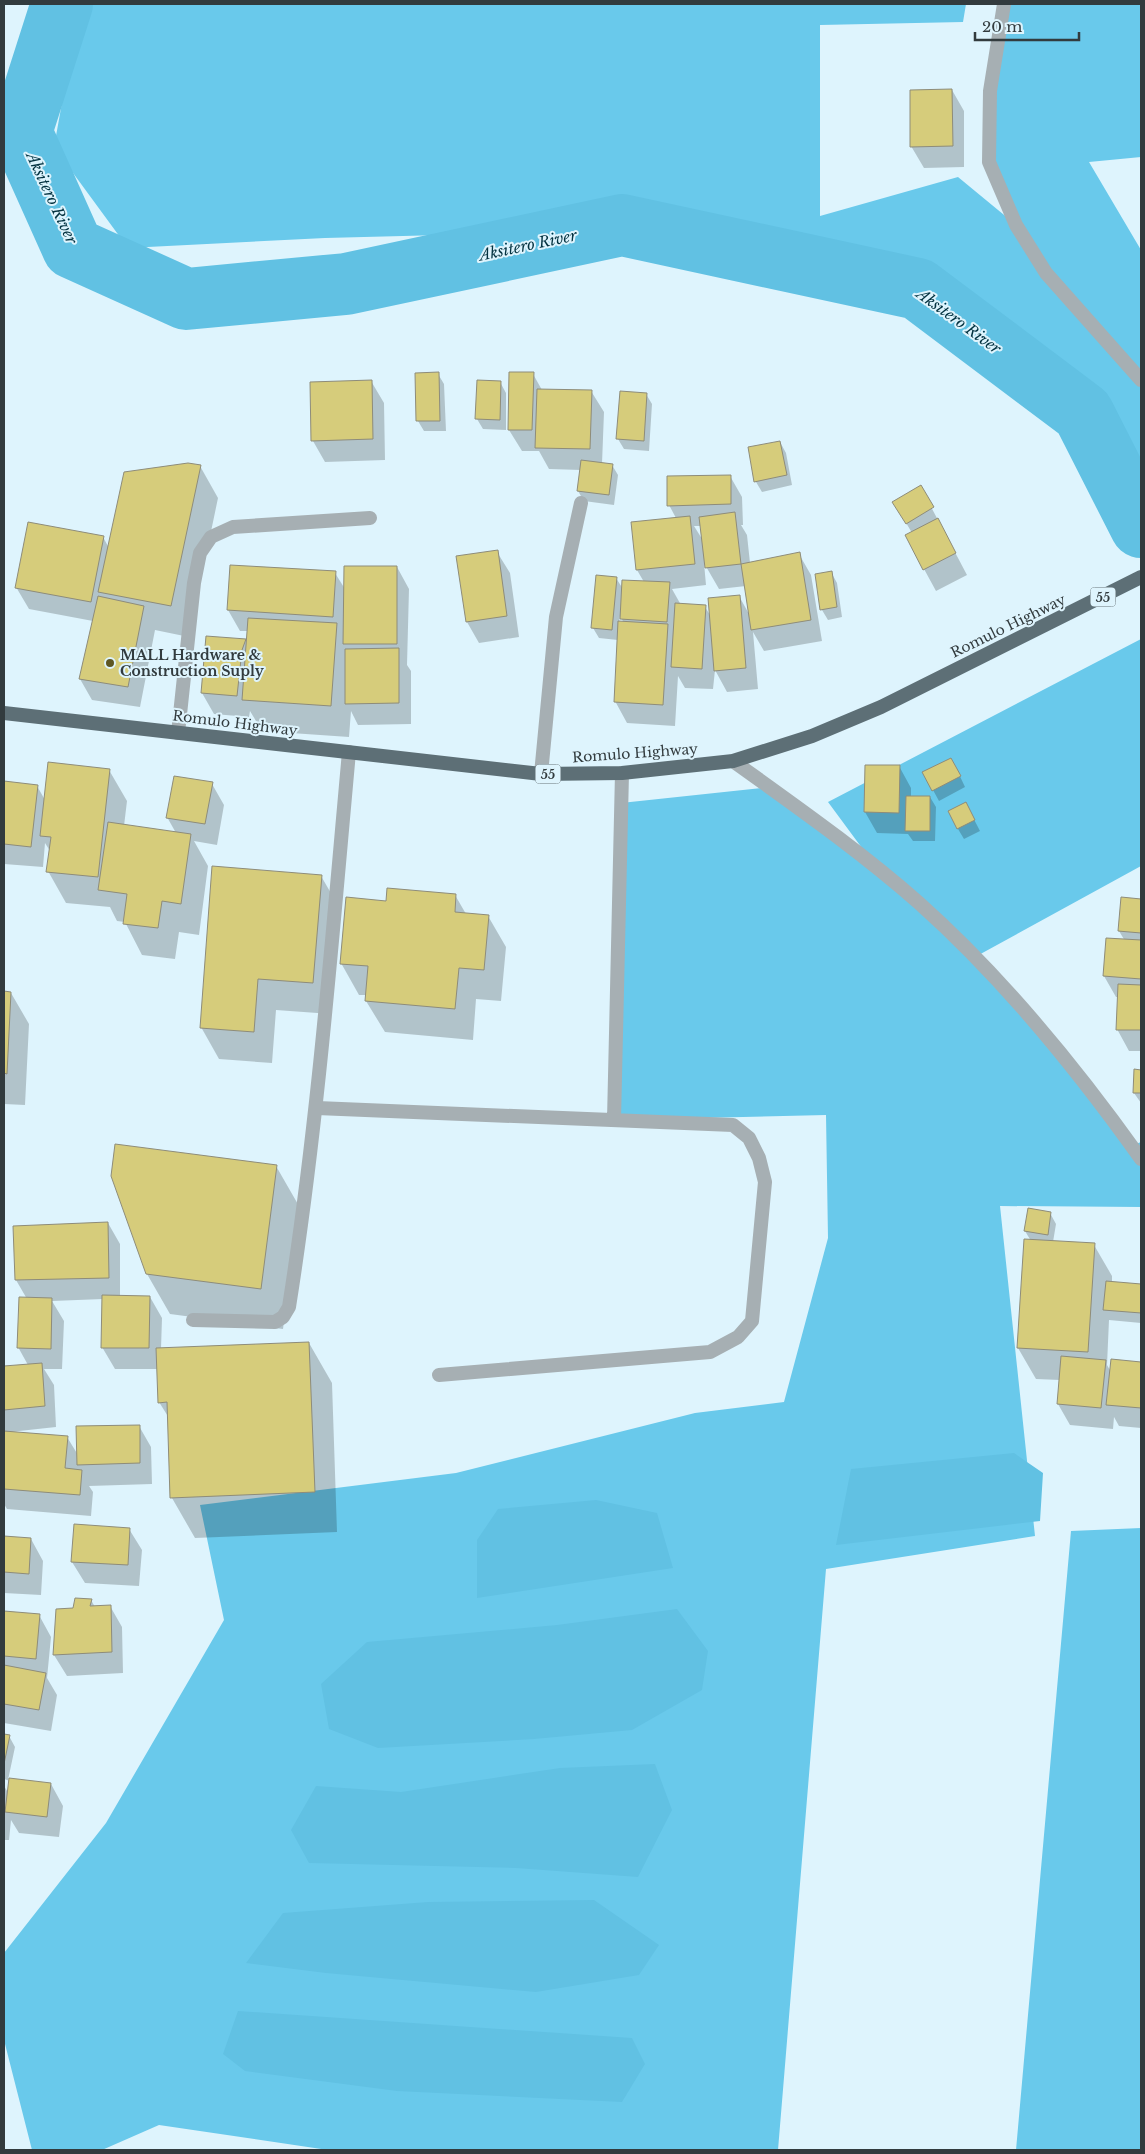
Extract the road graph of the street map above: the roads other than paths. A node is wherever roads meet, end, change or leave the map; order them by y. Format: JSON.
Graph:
{"nodes":[{"id":1,"x":1004,"y":4,"type":"edge"},
{"id":2,"x":1141,"y":380,"type":"edge"},
{"id":3,"x":582,"y":503,"type":"dead end"},
{"id":4,"x":370,"y":518,"type":"dead end"},
{"id":5,"x":1141,"y":577,"type":"edge"},
{"id":6,"x":4,"y":713,"type":"edge"},
{"id":7,"x":178,"y":733,"type":"junction"},
{"id":8,"x":349,"y":752,"type":"junction"},
{"id":9,"x":733,"y":761,"type":"junction"},
{"id":10,"x":622,"y":773,"type":"junction"},
{"id":11,"x":541,"y":774,"type":"junction"},
{"id":12,"x":317,"y":1108,"type":"junction"},
{"id":13,"x":614,"y":1120,"type":"junction"},
{"id":14,"x":1141,"y":1159,"type":"edge"},
{"id":15,"x":193,"y":1320,"type":"dead end"},
{"id":16,"x":439,"y":1375,"type":"dead end"}],
"edges":[{"from":1,"to":2,"type":"street"},
{"from":3,"to":11,"type":"street"},
{"from":4,"to":7,"type":"street"},
{"from":5,"to":9,"type":"highway","name":"Romulo Highway","number":"55"},
{"from":6,"to":7,"type":"highway","name":"Romulo Highway","number":"55"},
{"from":7,"to":8,"type":"highway","name":"Romulo Highway","number":"55"},
{"from":8,"to":11,"type":"highway","name":"Romulo Highway","number":"55"},
{"from":8,"to":12,"type":"street"},
{"from":9,"to":10,"type":"highway","name":"Romulo Highway","number":"55"},
{"from":9,"to":14,"type":"street"},
{"from":10,"to":11,"type":"highway","name":"Romulo Highway","number":"55"},
{"from":10,"to":13,"type":"street"},
{"from":12,"to":13,"type":"street"},
{"from":12,"to":15,"type":"street"},
{"from":13,"to":16,"type":"street"}]}
